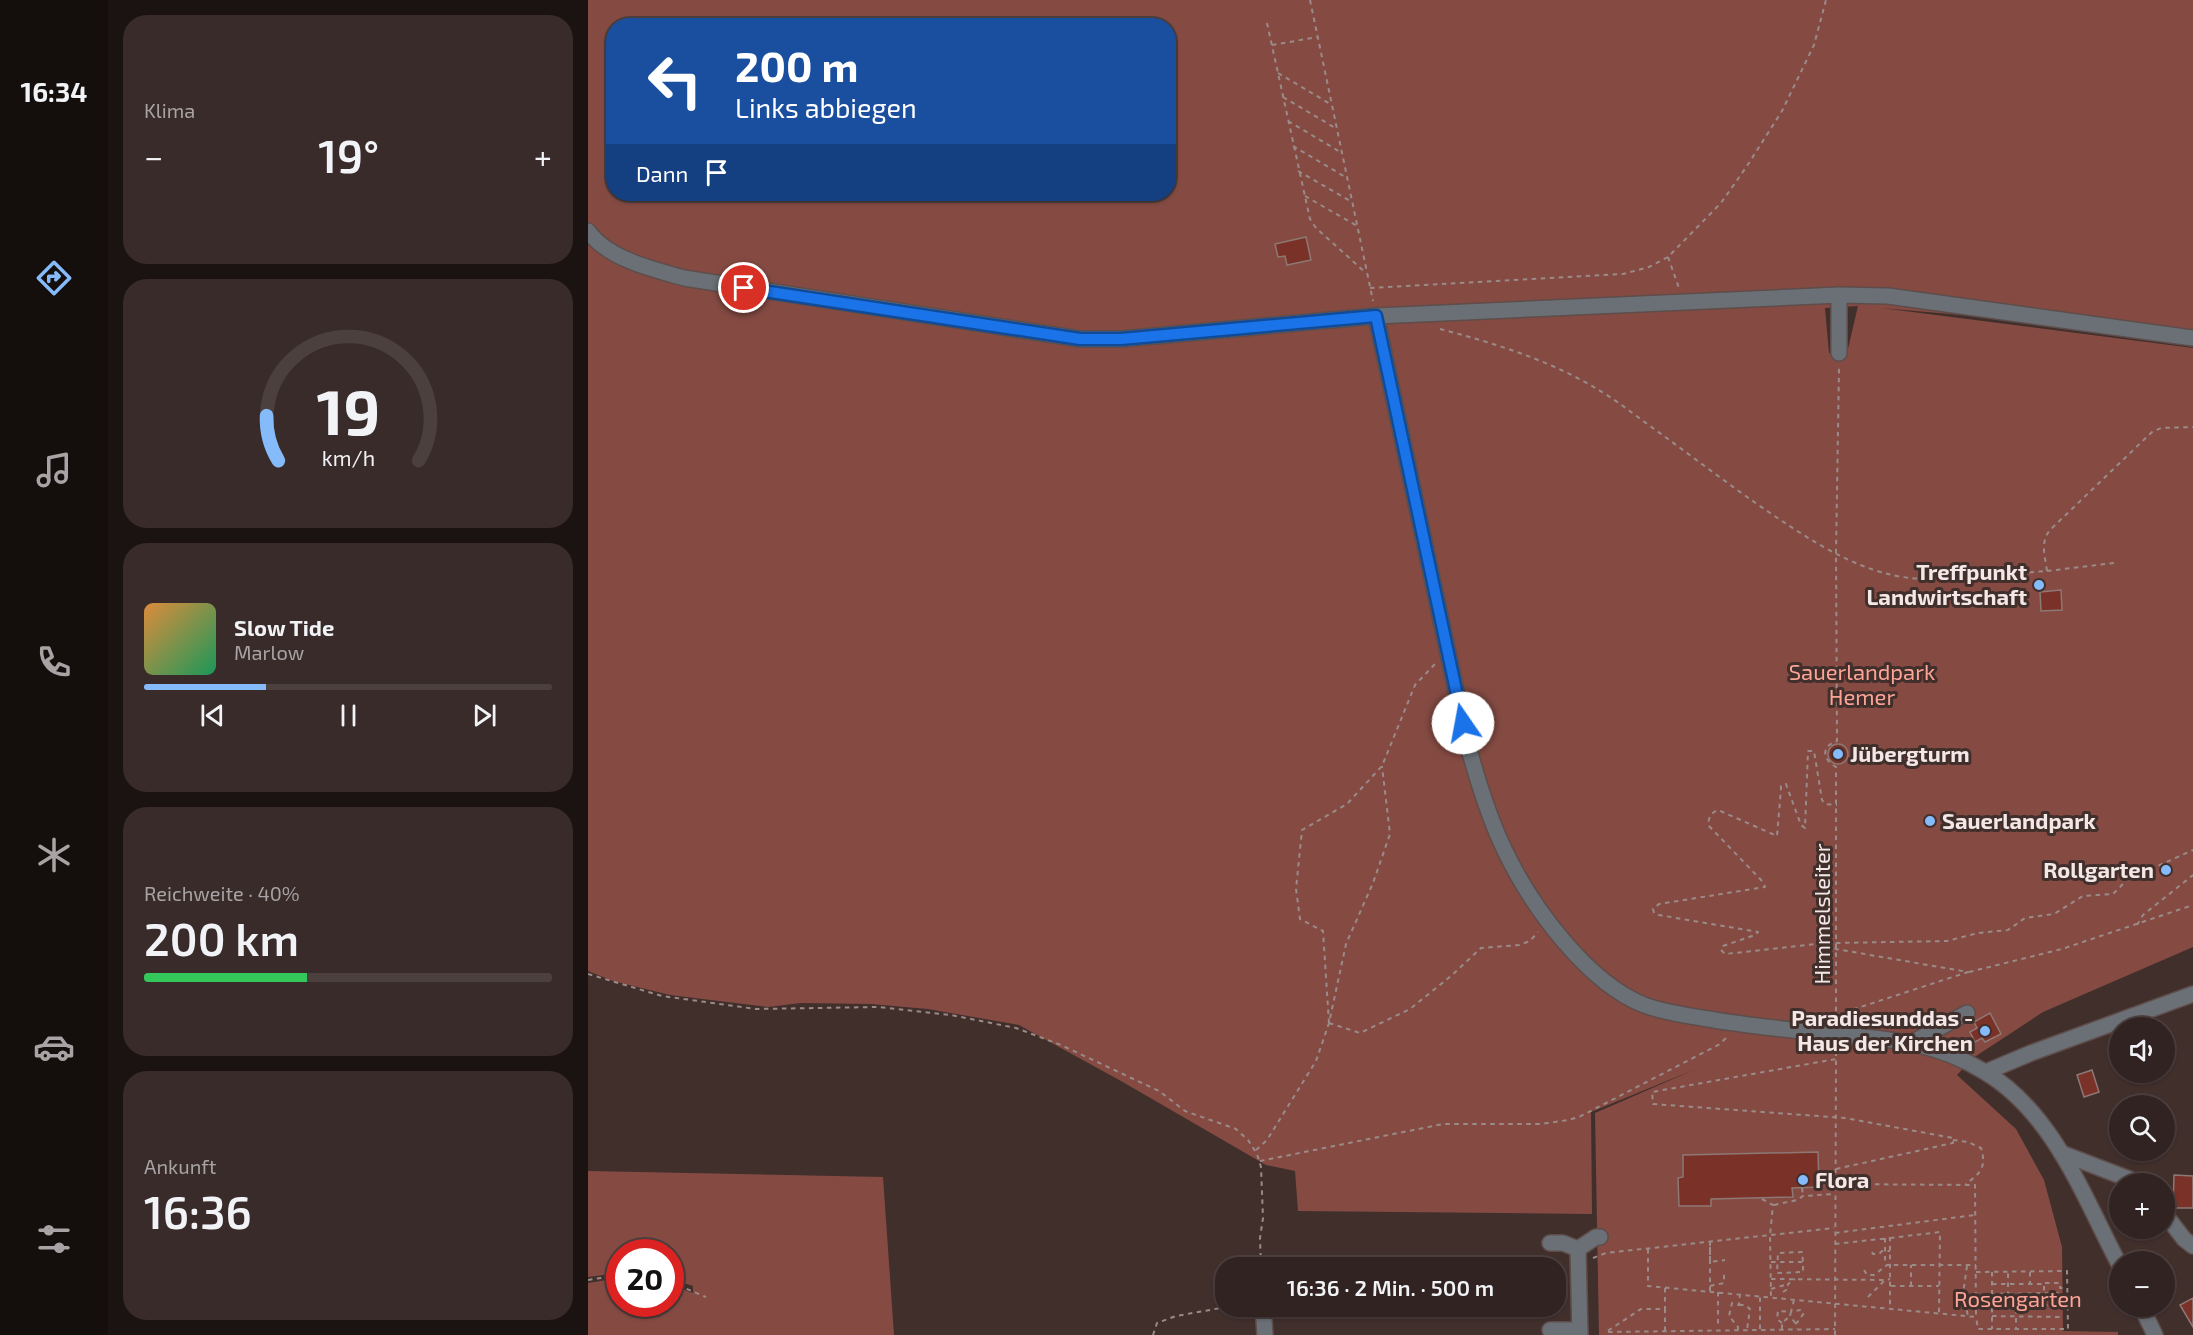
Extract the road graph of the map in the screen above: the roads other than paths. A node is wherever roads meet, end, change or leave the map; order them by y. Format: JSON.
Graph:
{"nodes":[{"id":1,"x":588,"y":231,"type":"edge"},
{"id":2,"x":1839,"y":295,"type":"junction"},
{"id":3,"x":1376,"y":316,"type":"junction"},
{"id":4,"x":2193,"y":338,"type":"edge"},
{"id":5,"x":1839,"y":353,"type":"road end"},
{"id":6,"x":2193,"y":994,"type":"edge"},
{"id":7,"x":1967,"y":1014,"type":"dead end"},
{"id":8,"x":1913,"y":1042,"type":"junction"},
{"id":9,"x":1986,"y":1072,"type":"junction"},
{"id":10,"x":2061,"y":1153,"type":"junction"},
{"id":11,"x":2113,"y":1173,"type":"edge"},
{"id":12,"x":2175,"y":1227,"type":"edge"},
{"id":13,"x":1600,"y":1237,"type":"dead end"},
{"id":14,"x":1550,"y":1243,"type":"dead end"},
{"id":15,"x":2193,"y":1246,"type":"edge"},
{"id":16,"x":2112,"y":1251,"type":"edge"},
{"id":17,"x":1579,"y":1255,"type":"junction"},
{"id":18,"x":1264,"y":1317,"type":"edge"},
{"id":19,"x":2146,"y":1317,"type":"edge"},
{"id":20,"x":1550,"y":1330,"type":"dead end"},
{"id":21,"x":1580,"y":1333,"type":"edge"},
{"id":22,"x":1265,"y":1335,"type":"edge"},
{"id":23,"x":2155,"y":1335,"type":"edge"}],
"edges":[{"from":1,"to":3,"type":"street"},
{"from":2,"to":3,"type":"street"},
{"from":2,"to":4,"type":"street"},
{"from":2,"to":5,"type":"street"},
{"from":3,"to":8,"type":"street"},
{"from":6,"to":9,"type":"street"},
{"from":7,"to":8,"type":"street"},
{"from":8,"to":9,"type":"street"},
{"from":9,"to":10,"type":"street"},
{"from":10,"to":11,"type":"street"},
{"from":10,"to":16,"type":"street"},
{"from":12,"to":15,"type":"street"},
{"from":13,"to":17,"type":"street"},
{"from":14,"to":17,"type":"street"},
{"from":17,"to":21,"type":"street"},
{"from":18,"to":22,"type":"street"},
{"from":19,"to":23,"type":"street"},
{"from":20,"to":21,"type":"street"}]}
